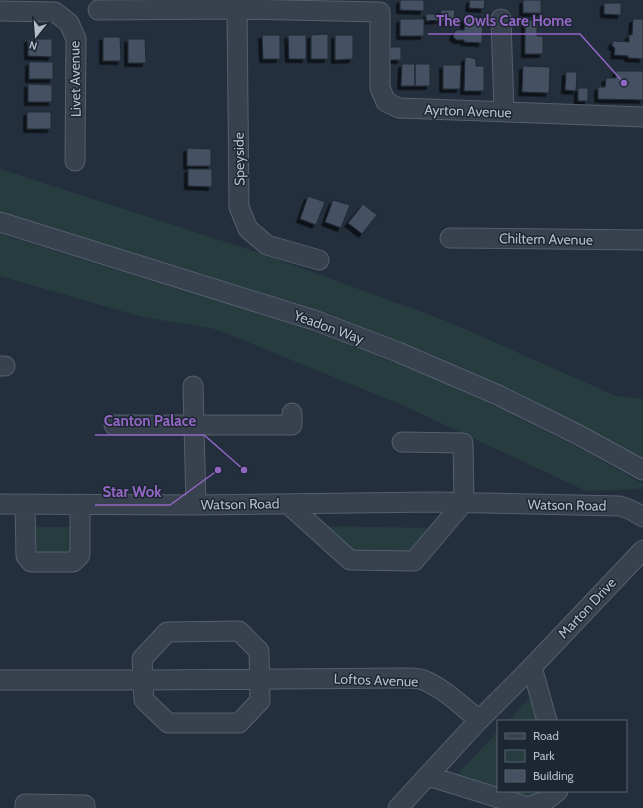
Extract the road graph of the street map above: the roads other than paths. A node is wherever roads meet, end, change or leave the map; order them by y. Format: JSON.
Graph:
{"nodes":[{"id":1,"x":380,"y":6,"type":"edge"},
{"id":2,"x":237,"y":9,"type":"junction"},
{"id":3,"x":98,"y":10,"type":"dead end"},
{"id":4,"x":0,"y":11,"type":"edge"},
{"id":5,"x":502,"y":19,"type":"dead end"},
{"id":6,"x":504,"y":112,"type":"junction"},
{"id":7,"x":643,"y":117,"type":"edge"},
{"id":8,"x":75,"y":161,"type":"dead end"},
{"id":9,"x":0,"y":222,"type":"edge"},
{"id":10,"x":450,"y":238,"type":"dead end"},
{"id":11,"x":643,"y":240,"type":"edge"},
{"id":12,"x":319,"y":260,"type":"dead end"},
{"id":13,"x":193,"y":386,"type":"dead end"},
{"id":14,"x":292,"y":413,"type":"dead end"},
{"id":15,"x":114,"y":425,"type":"dead end"},
{"id":16,"x":194,"y":425,"type":"junction"},
{"id":17,"x":402,"y":442,"type":"dead end"},
{"id":18,"x":643,"y":470,"type":"edge"},
{"id":19,"x":464,"y":502,"type":"junction"},
{"id":20,"x":0,"y":504,"type":"edge"},
{"id":21,"x":25,"y":504,"type":"junction"},
{"id":22,"x":80,"y":504,"type":"junction"},
{"id":23,"x":288,"y":504,"type":"junction"},
{"id":24,"x":196,"y":505,"type":"junction"},
{"id":25,"x":643,"y":517,"type":"edge"},
{"id":26,"x":643,"y":550,"type":"edge"},
{"id":27,"x":532,"y":667,"type":"junction"},
{"id":28,"x":260,"y":679,"type":"junction"},
{"id":29,"x":0,"y":680,"type":"edge"},
{"id":30,"x":143,"y":680,"type":"junction"},
{"id":31,"x":479,"y":720,"type":"junction"},
{"id":32,"x":547,"y":720,"type":"edge"},
{"id":33,"x":428,"y":776,"type":"junction"},
{"id":34,"x":557,"y":792,"type":"edge"},
{"id":35,"x":25,"y":808,"type":"edge"},
{"id":36,"x":85,"y":808,"type":"edge"},
{"id":37,"x":398,"y":808,"type":"edge"}],
"edges":[{"from":1,"to":2,"type":"street","name":"Ayrton Avenue"},
{"from":1,"to":6,"type":"street","name":"Ayrton Avenue"},
{"from":2,"to":3,"type":"street","name":"Ayrton Avenue"},
{"from":2,"to":12,"type":"street","name":"Speyside"},
{"from":4,"to":8,"type":"street","name":"Livet Avenue"},
{"from":5,"to":6,"type":"street"},
{"from":6,"to":7,"type":"street","name":"Ayrton Avenue"},
{"from":9,"to":18,"type":"street","name":"Yeadon Way"},
{"from":10,"to":11,"type":"street","name":"Chiltern Avenue"},
{"from":13,"to":16,"type":"street"},
{"from":14,"to":16,"type":"street"},
{"from":15,"to":16,"type":"street"},
{"from":16,"to":24,"type":"street"},
{"from":17,"to":19,"type":"street"},
{"from":19,"to":23,"type":"street","name":"Watson Road"},
{"from":19,"to":23,"type":"street","name":"Watson Road"},
{"from":19,"to":25,"type":"street","name":"Watson Road"},
{"from":20,"to":21,"type":"street","name":"Watson Road"},
{"from":21,"to":22,"type":"street","name":"Watson Road"},
{"from":21,"to":22,"type":"street"},
{"from":22,"to":24,"type":"street","name":"Watson Road"},
{"from":23,"to":24,"type":"street","name":"Watson Road"},
{"from":26,"to":27,"type":"street","name":"Marton Drive"},
{"from":27,"to":31,"type":"street","name":"Marton Drive"},
{"from":27,"to":32,"type":"street"},
{"from":28,"to":30,"type":"street","name":"Loftos Avenue"},
{"from":28,"to":30,"type":"street"},
{"from":28,"to":30,"type":"street"},
{"from":28,"to":31,"type":"street","name":"Loftos Avenue"},
{"from":29,"to":30,"type":"street","name":"Loftos Avenue"},
{"from":31,"to":33,"type":"street","name":"Marton Drive"},
{"from":33,"to":34,"type":"street"},
{"from":33,"to":37,"type":"street","name":"Marton Drive"},
{"from":35,"to":36,"type":"street"}]}
